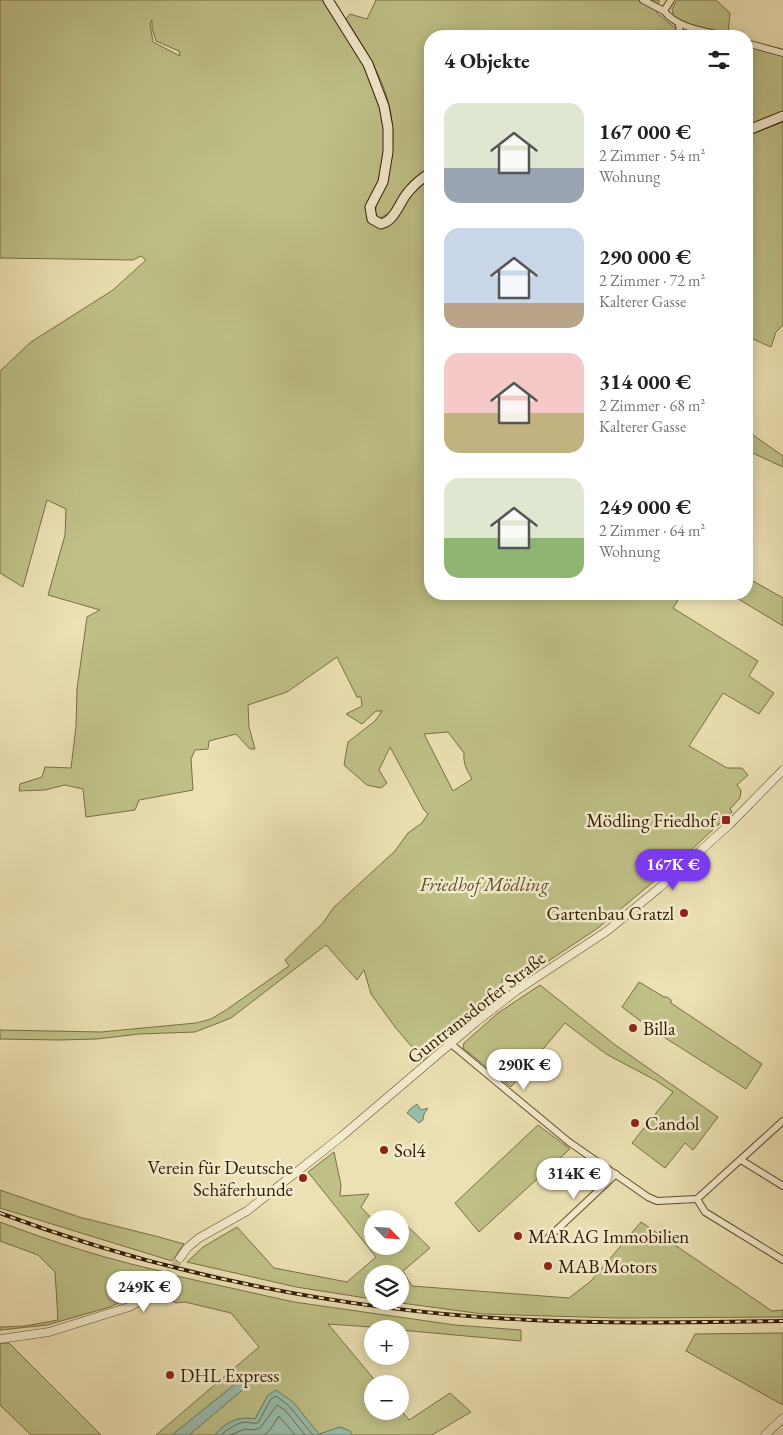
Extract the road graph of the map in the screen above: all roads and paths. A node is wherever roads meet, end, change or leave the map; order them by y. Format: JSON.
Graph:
{"nodes":[{"id":1,"x":328,"y":0,"type":"edge"},
{"id":2,"x":643,"y":0,"type":"edge"},
{"id":3,"x":671,"y":0,"type":"edge"},
{"id":4,"x":664,"y":11,"type":"junction"},
{"id":5,"x":679,"y":24,"type":"junction"},
{"id":6,"x":680,"y":30,"type":"edge"},
{"id":7,"x":702,"y":30,"type":"edge"},
{"id":8,"x":753,"y":45,"type":"edge"},
{"id":9,"x":783,"y":53,"type":"edge"},
{"id":10,"x":783,"y":116,"type":"edge"},
{"id":11,"x":753,"y":128,"type":"edge"},
{"id":12,"x":424,"y":178,"type":"edge"},
{"id":13,"x":783,"y":770,"type":"edge"},
{"id":14,"x":450,"y":1044,"type":"junction"},
{"id":15,"x":783,"y":1121,"type":"edge"},
{"id":16,"x":741,"y":1160,"type":"junction"},
{"id":17,"x":616,"y":1174,"type":"junction"},
{"id":18,"x":783,"y":1186,"type":"edge"},
{"id":19,"x":697,"y":1199,"type":"junction"},
{"id":20,"x":547,"y":1239,"type":"dead end"},
{"id":21,"x":180,"y":1258,"type":"tunnel mouth"},
{"id":22,"x":783,"y":1260,"type":"edge"},
{"id":23,"x":167,"y":1278,"type":"tunnel mouth"},
{"id":24,"x":0,"y":1338,"type":"edge"},
{"id":25,"x":783,"y":1418,"type":"edge"},
{"id":26,"x":765,"y":1435,"type":"edge"}],
"edges":[{"from":1,"to":12,"type":"main road"},
{"from":2,"to":4,"type":"street"},
{"from":3,"to":4,"type":"street"},
{"from":4,"to":5,"type":"street"},
{"from":5,"to":6,"type":"street"},
{"from":5,"to":7,"type":"street"},
{"from":8,"to":9,"type":"street"},
{"from":10,"to":11,"type":"main road"},
{"from":13,"to":14,"type":"street","name":"Guntramsdorfer Straße"},
{"from":14,"to":17,"type":"street"},
{"from":14,"to":21,"type":"street","name":"Guntramsdorfer Straße"},
{"from":15,"to":16,"type":"street"},
{"from":16,"to":18,"type":"street"},
{"from":16,"to":19,"type":"street"},
{"from":17,"to":19,"type":"street"},
{"from":17,"to":20,"type":"street"},
{"from":19,"to":22,"type":"street"},
{"from":23,"to":24,"type":"street"},
{"from":25,"to":26,"type":"street"}]}
